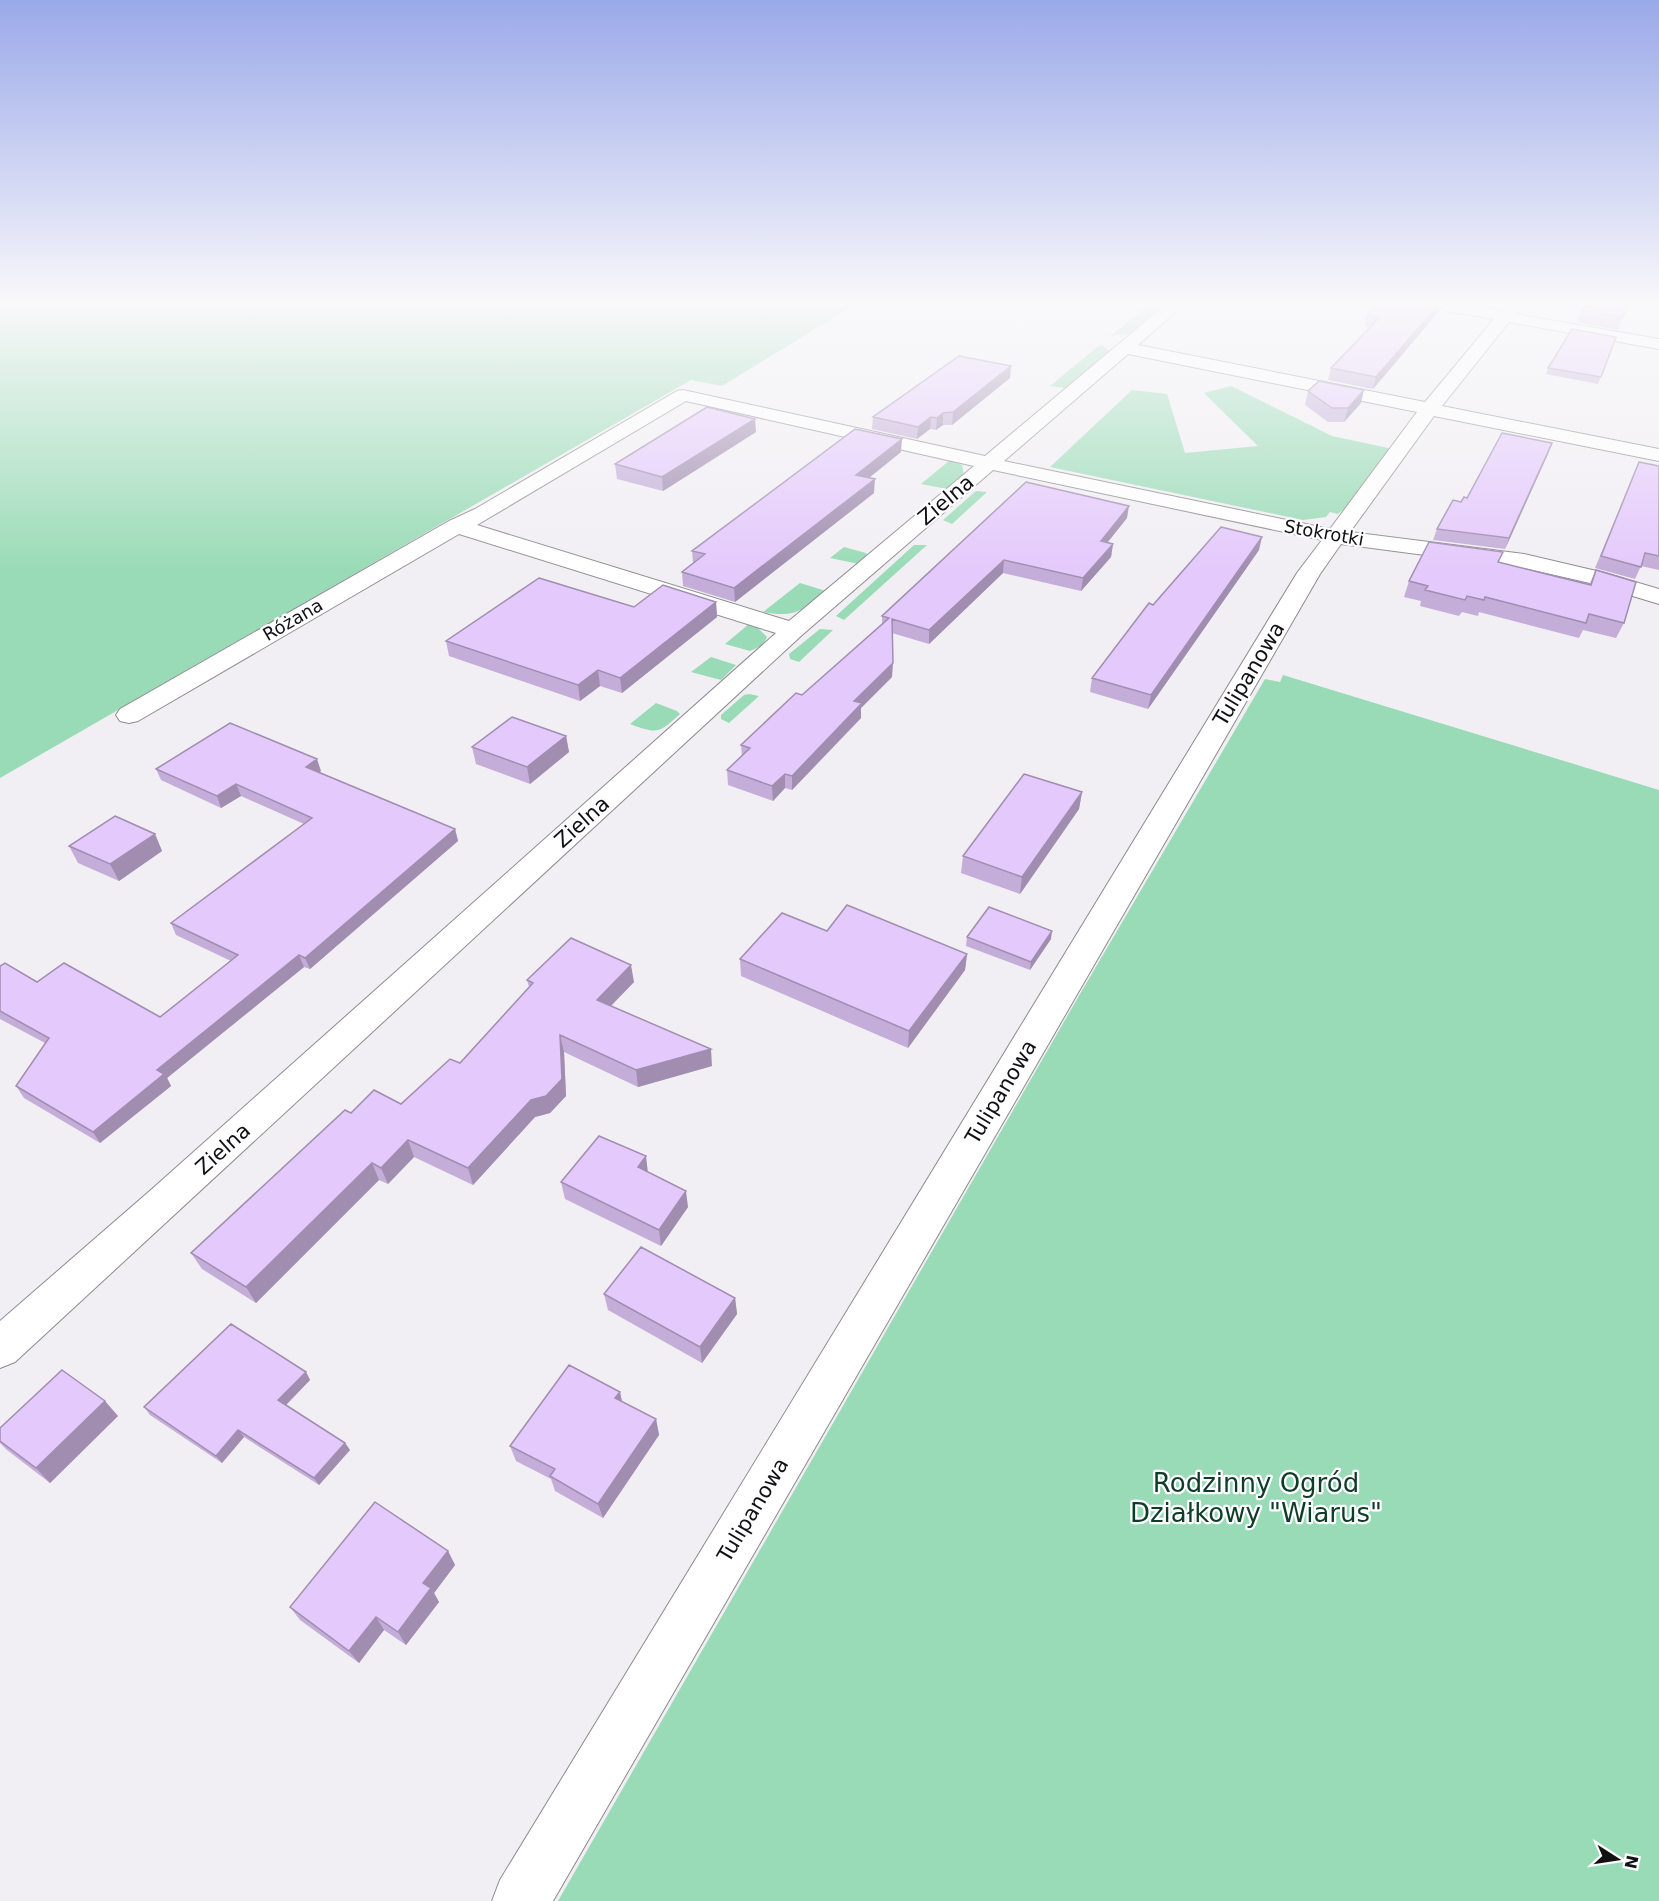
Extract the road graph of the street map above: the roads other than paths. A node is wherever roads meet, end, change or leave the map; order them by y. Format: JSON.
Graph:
{"nodes":[{"id":1,"x":683,"y":395,"type":"joint"},
{"id":2,"x":1070,"y":395,"type":"edge"},
{"id":3,"x":1362,"y":395,"type":"edge"},
{"id":4,"x":1441,"y":395,"type":"edge"},
{"id":5,"x":1430,"y":408,"type":"junction"},
{"id":6,"x":1659,"y":454,"type":"edge"},
{"id":7,"x":989,"y":463,"type":"junction"},
{"id":8,"x":457,"y":526,"type":"junction"},
{"id":9,"x":1337,"y":537,"type":"junction"},
{"id":10,"x":1659,"y":597,"type":"edge"},
{"id":11,"x":793,"y":630,"type":"junction"},
{"id":12,"x":129,"y":715,"type":"dead end"},
{"id":13,"x":0,"y":1348,"type":"edge"},
{"id":14,"x":521,"y":1901,"type":"edge"}],
"edges":[{"from":1,"to":7,"type":"street","name":"Stokrotki"},
{"from":1,"to":8,"type":"street","name":"Różana"},
{"from":2,"to":7,"type":"street","name":"Zielna"},
{"from":3,"to":5,"type":"street"},
{"from":4,"to":5,"type":"street","name":"Tulipanowa"},
{"from":5,"to":6,"type":"street"},
{"from":5,"to":9,"type":"street","name":"Tulipanowa"},
{"from":7,"to":9,"type":"street","name":"Stokrotki"},
{"from":7,"to":11,"type":"street","name":"Zielna"},
{"from":8,"to":11,"type":"street"},
{"from":8,"to":12,"type":"street","name":"Różana"},
{"from":9,"to":10,"type":"street","name":"Stokrotki"},
{"from":9,"to":14,"type":"street","name":"Tulipanowa"},
{"from":11,"to":13,"type":"street","name":"Zielna"}]}
